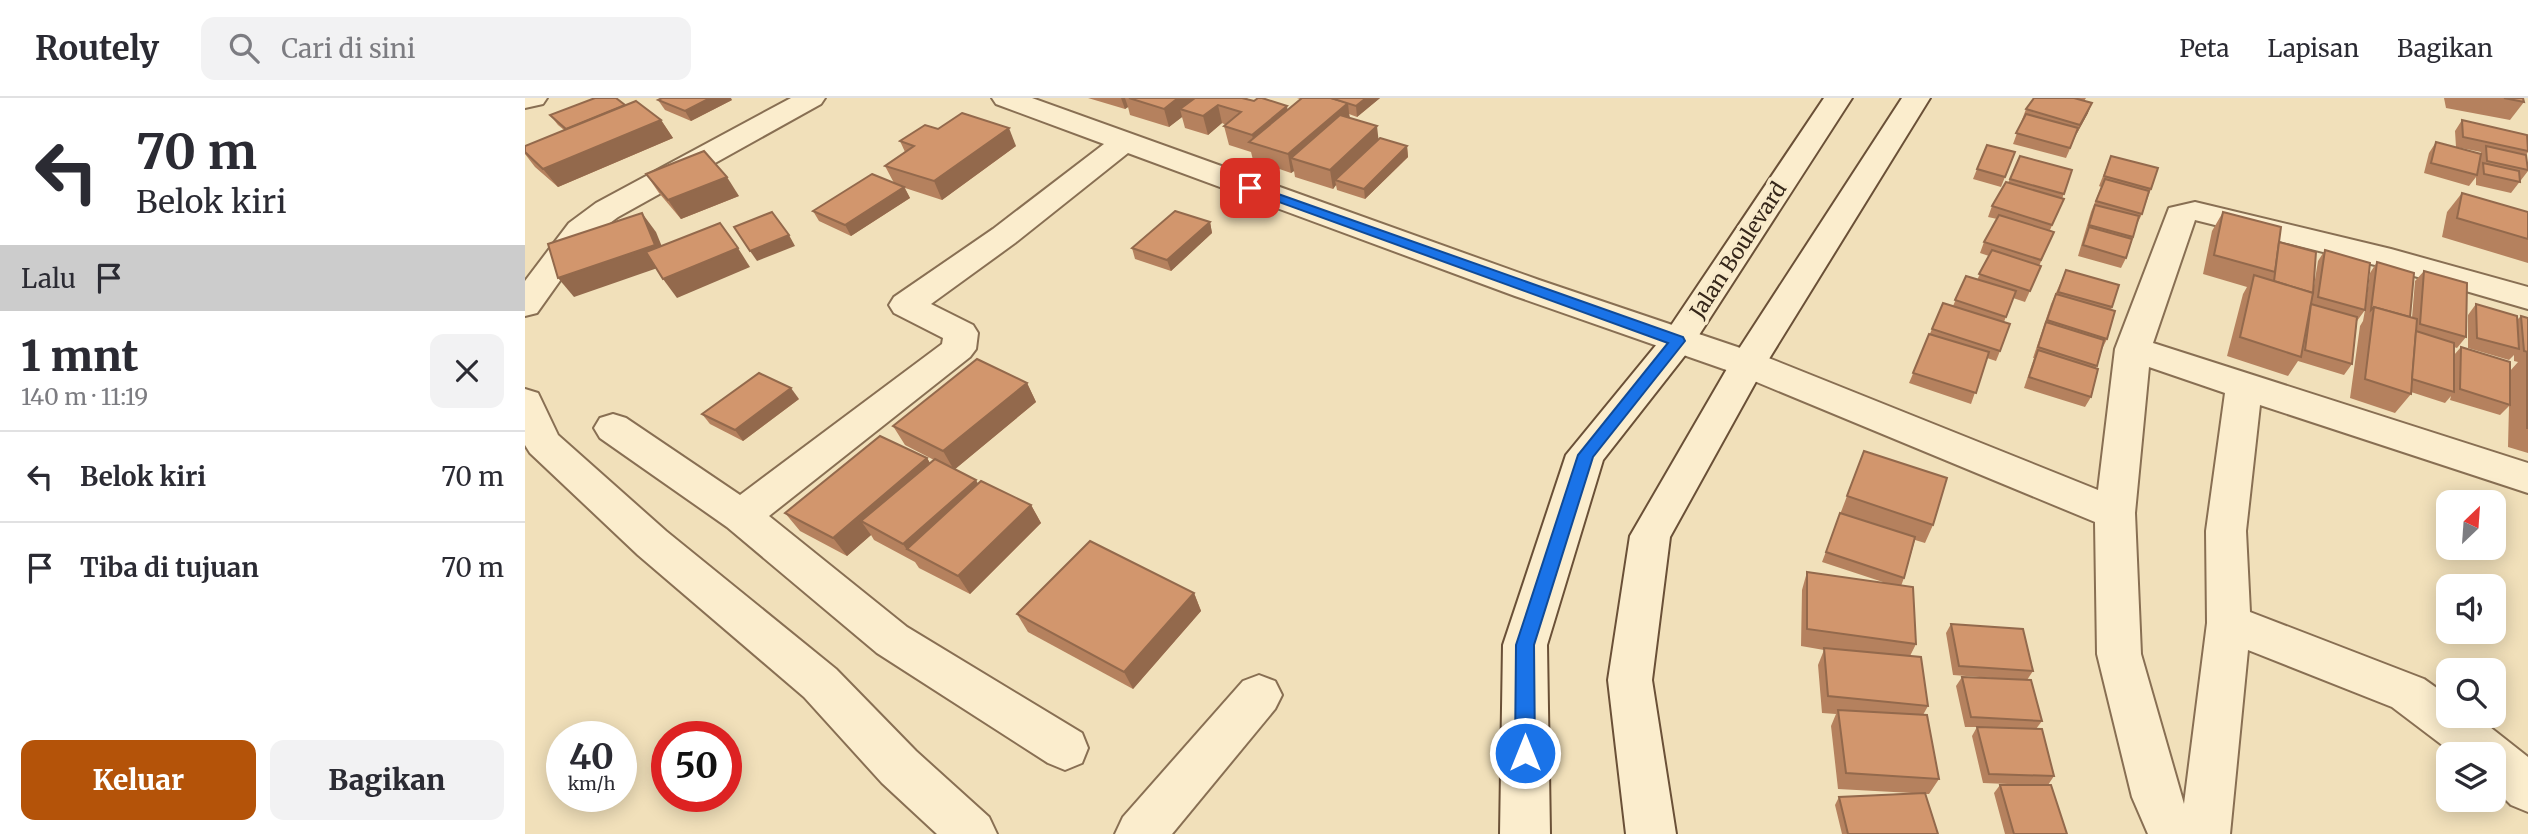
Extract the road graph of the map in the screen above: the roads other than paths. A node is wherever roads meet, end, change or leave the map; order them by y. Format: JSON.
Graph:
{"nodes":[{"id":1,"x":533,"y":98,"type":"edge"},
{"id":2,"x":811,"y":98,"type":"edge"},
{"id":3,"x":1006,"y":98,"type":"edge"},
{"id":4,"x":1838,"y":98,"type":"edge"},
{"id":5,"x":1916,"y":98,"type":"edge"},
{"id":6,"x":525,"y":100,"type":"edge"},
{"id":7,"x":1124,"y":142,"type":"junction"},
{"id":8,"x":2528,"y":298,"type":"edge"},
{"id":9,"x":525,"y":305,"type":"edge"},
{"id":10,"x":1678,"y":341,"type":"junction"},
{"id":11,"x":2133,"y":349,"type":"junction"},
{"id":12,"x":1748,"y":364,"type":"junction"},
{"id":13,"x":2244,"y":386,"type":"junction"},
{"id":14,"x":525,"y":402,"type":"edge"},
{"id":15,"x":613,"y":428,"type":"dead end"},
{"id":16,"x":2528,"y":478,"type":"edge"},
{"id":17,"x":2115,"y":513,"type":"junction"},
{"id":18,"x":741,"y":516,"type":"junction"},
{"id":19,"x":2229,"y":623,"type":"junction"},
{"id":20,"x":1259,"y":695,"type":"dead end"},
{"id":21,"x":2475,"y":742,"type":"edge"},
{"id":22,"x":1065,"y":748,"type":"dead end"},
{"id":23,"x":2506,"y":768,"type":"edge"},
{"id":24,"x":2528,"y":789,"type":"edge"},
{"id":25,"x":972,"y":834,"type":"edge"},
{"id":26,"x":1140,"y":834,"type":"edge"},
{"id":27,"x":1525,"y":834,"type":"edge"},
{"id":28,"x":1651,"y":834,"type":"edge"},
{"id":29,"x":2173,"y":834,"type":"edge"},
{"id":30,"x":2205,"y":834,"type":"edge"}],
"edges":[{"from":1,"to":6,"type":"street"},
{"from":2,"to":9,"type":"street"},
{"from":3,"to":7,"type":"street"},
{"from":4,"to":10,"type":"street","name":"Jalan Boulevard"},
{"from":5,"to":12,"type":"street"},
{"from":7,"to":10,"type":"street"},
{"from":7,"to":18,"type":"street"},
{"from":8,"to":11,"type":"street"},
{"from":10,"to":12,"type":"street"},
{"from":10,"to":27,"type":"street","name":"Jalan Boulevard"},
{"from":11,"to":13,"type":"street"},
{"from":11,"to":17,"type":"street"},
{"from":12,"to":17,"type":"street"},
{"from":12,"to":28,"type":"street"},
{"from":13,"to":16,"type":"street"},
{"from":13,"to":19,"type":"street"},
{"from":14,"to":25,"type":"street"},
{"from":15,"to":18,"type":"street"},
{"from":17,"to":29,"type":"street"},
{"from":18,"to":22,"type":"street"},
{"from":19,"to":21,"type":"street"},
{"from":19,"to":30,"type":"street"},
{"from":20,"to":26,"type":"street"},
{"from":23,"to":24,"type":"street"}]}
